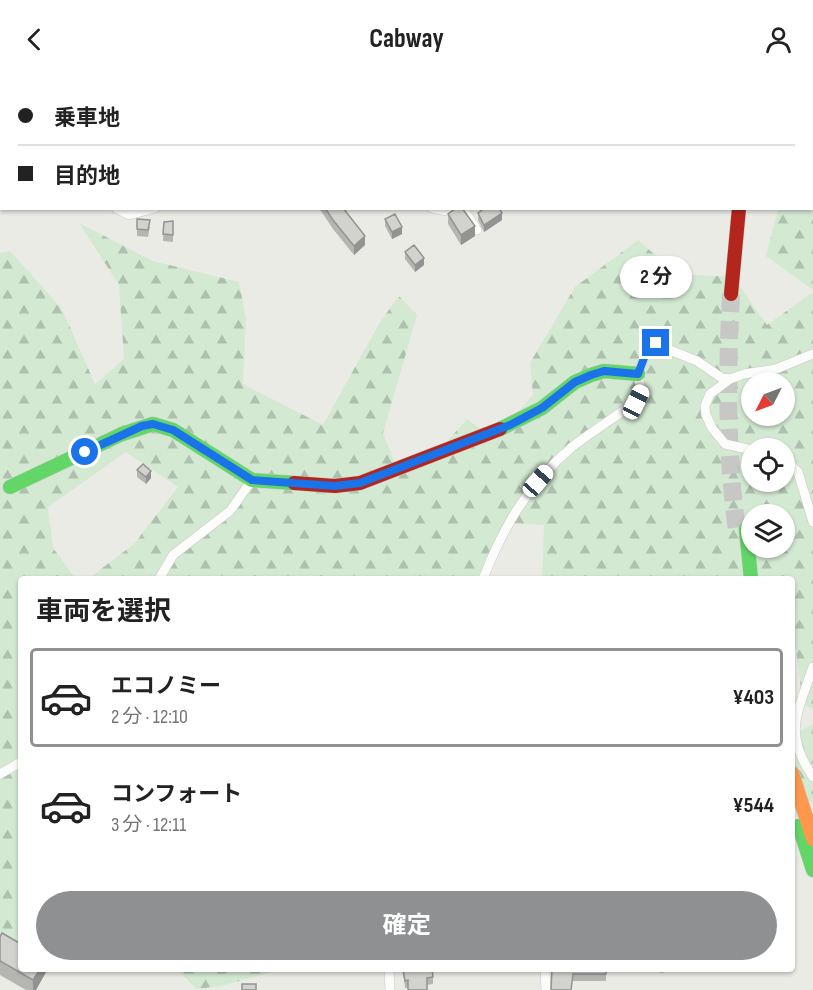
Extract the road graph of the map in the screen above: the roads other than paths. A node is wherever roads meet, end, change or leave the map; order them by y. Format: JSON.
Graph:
{"nodes":[{"id":1,"x":120,"y":210,"type":"edge"},
{"id":2,"x":146,"y":210,"type":"edge"},
{"id":3,"x":464,"y":210,"type":"edge"},
{"id":4,"x":739,"y":210,"type":"edge"},
{"id":5,"x":749,"y":210,"type":"edge"},
{"id":6,"x":477,"y":230,"type":"edge"},
{"id":7,"x":813,"y":354,"type":"edge"},
{"id":8,"x":638,"y":374,"type":"junction"},
{"id":9,"x":730,"y":379,"type":"junction"},
{"id":10,"x":741,"y":448,"type":"edge"},
{"id":11,"x":795,"y":469,"type":"edge"},
{"id":12,"x":252,"y":480,"type":"junction"},
{"id":13,"x":10,"y":487,"type":"dead end"},
{"id":14,"x":813,"y":522,"type":"edge"},
{"id":15,"x":161,"y":576,"type":"edge"},
{"id":16,"x":484,"y":576,"type":"edge"},
{"id":17,"x":742,"y":576,"type":"edge"},
{"id":18,"x":750,"y":576,"type":"edge"},
{"id":19,"x":813,"y":667,"type":"edge"},
{"id":20,"x":795,"y":721,"type":"edge"},
{"id":21,"x":795,"y":736,"type":"edge"},
{"id":22,"x":18,"y":764,"type":"edge"},
{"id":23,"x":0,"y":774,"type":"edge"},
{"id":24,"x":813,"y":777,"type":"edge"},
{"id":25,"x":795,"y":782,"type":"edge"},
{"id":26,"x":795,"y":813,"type":"edge"},
{"id":27,"x":813,"y":839,"type":"edge"},
{"id":28,"x":813,"y":870,"type":"edge"},
{"id":29,"x":389,"y":972,"type":"edge"},
{"id":30,"x":544,"y":972,"type":"edge"},
{"id":31,"x":390,"y":990,"type":"edge"},
{"id":32,"x":546,"y":990,"type":"edge"}],
"edges":[{"from":1,"to":2,"type":"street"},
{"from":3,"to":6,"type":"street"},
{"from":4,"to":5,"type":"main road"},
{"from":7,"to":9,"type":"street"},
{"from":8,"to":9,"type":"street"},
{"from":8,"to":12,"type":"main road"},
{"from":8,"to":16,"type":"street"},
{"from":9,"to":10,"type":"street"},
{"from":11,"to":14,"type":"street"},
{"from":12,"to":13,"type":"main road"},
{"from":12,"to":15,"type":"street"},
{"from":17,"to":18,"type":"main road"},
{"from":19,"to":20,"type":"street"},
{"from":21,"to":24,"type":"street"},
{"from":22,"to":23,"type":"street"},
{"from":25,"to":27,"type":"main road"},
{"from":26,"to":28,"type":"main road"},
{"from":29,"to":31,"type":"street"},
{"from":30,"to":32,"type":"street"}]}
